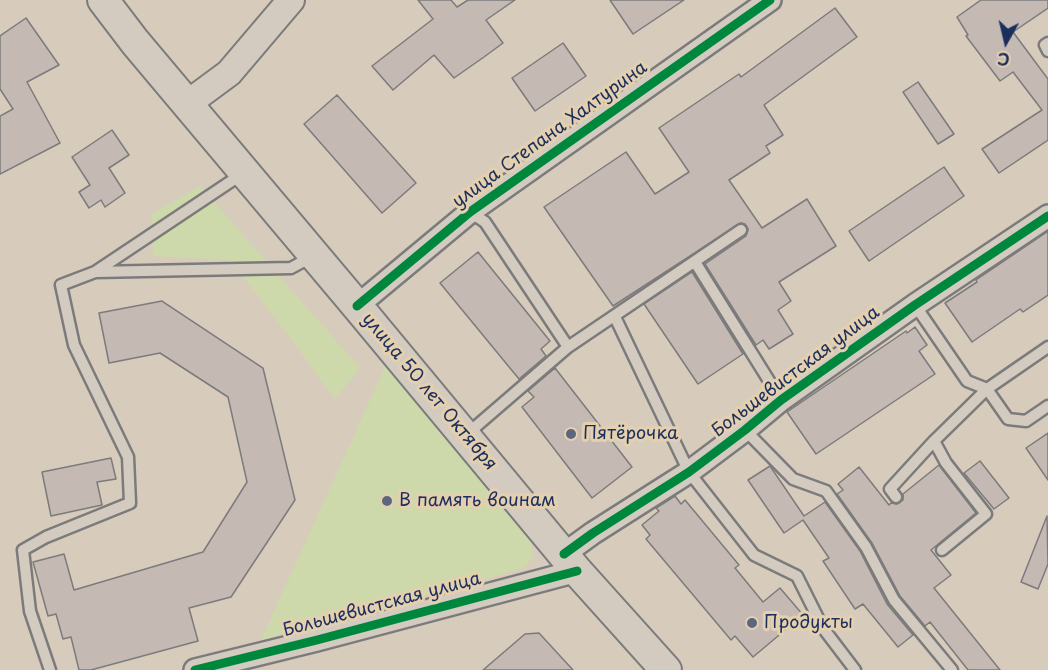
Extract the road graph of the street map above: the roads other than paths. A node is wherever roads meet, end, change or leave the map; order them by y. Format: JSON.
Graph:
{"nodes":[{"id":1,"x":103,"y":0,"type":"edge"},
{"id":2,"x":291,"y":0,"type":"edge"},
{"id":3,"x":770,"y":0,"type":"edge"},
{"id":4,"x":1048,"y":43,"type":"edge"},
{"id":5,"x":1048,"y":51,"type":"edge"},
{"id":6,"x":188,"y":104,"type":"junction"},
{"id":7,"x":246,"y":173,"type":"junction"},
{"id":8,"x":470,"y":212,"type":"junction"},
{"id":9,"x":1048,"y":216,"type":"edge"},
{"id":10,"x":741,"y":230,"type":"dead end"},
{"id":11,"x":315,"y":255,"type":"junction"},
{"id":12,"x":695,"y":262,"type":"junction"},
{"id":13,"x":95,"y":272,"type":"junction"},
{"id":14,"x":915,"y":305,"type":"junction"},
{"id":15,"x":357,"y":306,"type":"junction"},
{"id":16,"x":615,"y":317,"type":"junction"},
{"id":17,"x":1048,"y":346,"type":"edge"},
{"id":18,"x":568,"y":347,"type":"junction"},
{"id":19,"x":987,"y":389,"type":"junction"},
{"id":20,"x":781,"y":400,"type":"junction"},
{"id":21,"x":1048,"y":406,"type":"edge"},
{"id":22,"x":745,"y":430,"type":"junction"},
{"id":23,"x":465,"y":436,"type":"junction"},
{"id":24,"x":934,"y":441,"type":"junction"},
{"id":25,"x":689,"y":472,"type":"junction"},
{"id":26,"x":896,"y":497,"type":"dead end"},
{"id":27,"x":942,"y":550,"type":"dead end"},
{"id":28,"x":570,"y":562,"type":"junction"},
{"id":29,"x":50,"y":670,"type":"edge"},
{"id":30,"x":195,"y":670,"type":"edge"},
{"id":31,"x":666,"y":670,"type":"edge"},
{"id":32,"x":855,"y":670,"type":"edge"},
{"id":33,"x":952,"y":670,"type":"edge"}],
"edges":[{"from":1,"to":6,"type":"main road","name":"улица 50 лет Октября"},
{"from":2,"to":6,"type":"street"},
{"from":3,"to":8,"type":"street","name":"улица Степана Халтурина"},
{"from":4,"to":5,"type":"lane"},
{"from":6,"to":7,"type":"main road","name":"улица 50 лет Октября"},
{"from":7,"to":11,"type":"main road","name":"улица 50 лет Октября"},
{"from":7,"to":13,"type":"lane"},
{"from":8,"to":15,"type":"street","name":"улица Степана Халтурина"},
{"from":8,"to":18,"type":"lane"},
{"from":9,"to":14,"type":"street","name":"Большевистская улица"},
{"from":10,"to":12,"type":"lane"},
{"from":11,"to":13,"type":"lane"},
{"from":11,"to":15,"type":"main road","name":"улица 50 лет Октября"},
{"from":12,"to":16,"type":"lane"},
{"from":12,"to":20,"type":"lane"},
{"from":13,"to":29,"type":"lane"},
{"from":14,"to":19,"type":"lane"},
{"from":14,"to":20,"type":"street","name":"Большевистская улица"},
{"from":15,"to":23,"type":"main road","name":"улица 50 лет Октября"},
{"from":16,"to":18,"type":"lane"},
{"from":16,"to":25,"type":"lane"},
{"from":17,"to":19,"type":"lane"},
{"from":18,"to":23,"type":"lane"},
{"from":19,"to":21,"type":"lane"},
{"from":19,"to":24,"type":"lane"},
{"from":20,"to":22,"type":"street","name":"Большевистская улица"},
{"from":22,"to":25,"type":"street","name":"Большевистская улица"},
{"from":22,"to":33,"type":"lane"},
{"from":23,"to":28,"type":"main road","name":"улица 50 лет Октября"},
{"from":24,"to":26,"type":"lane"},
{"from":24,"to":27,"type":"lane"},
{"from":25,"to":28,"type":"street","name":"Большевистская улица"},
{"from":25,"to":32,"type":"lane"},
{"from":28,"to":30,"type":"street","name":"Большевистская улица"},
{"from":28,"to":31,"type":"main road","name":"улица 50 лет Октября"}]}
